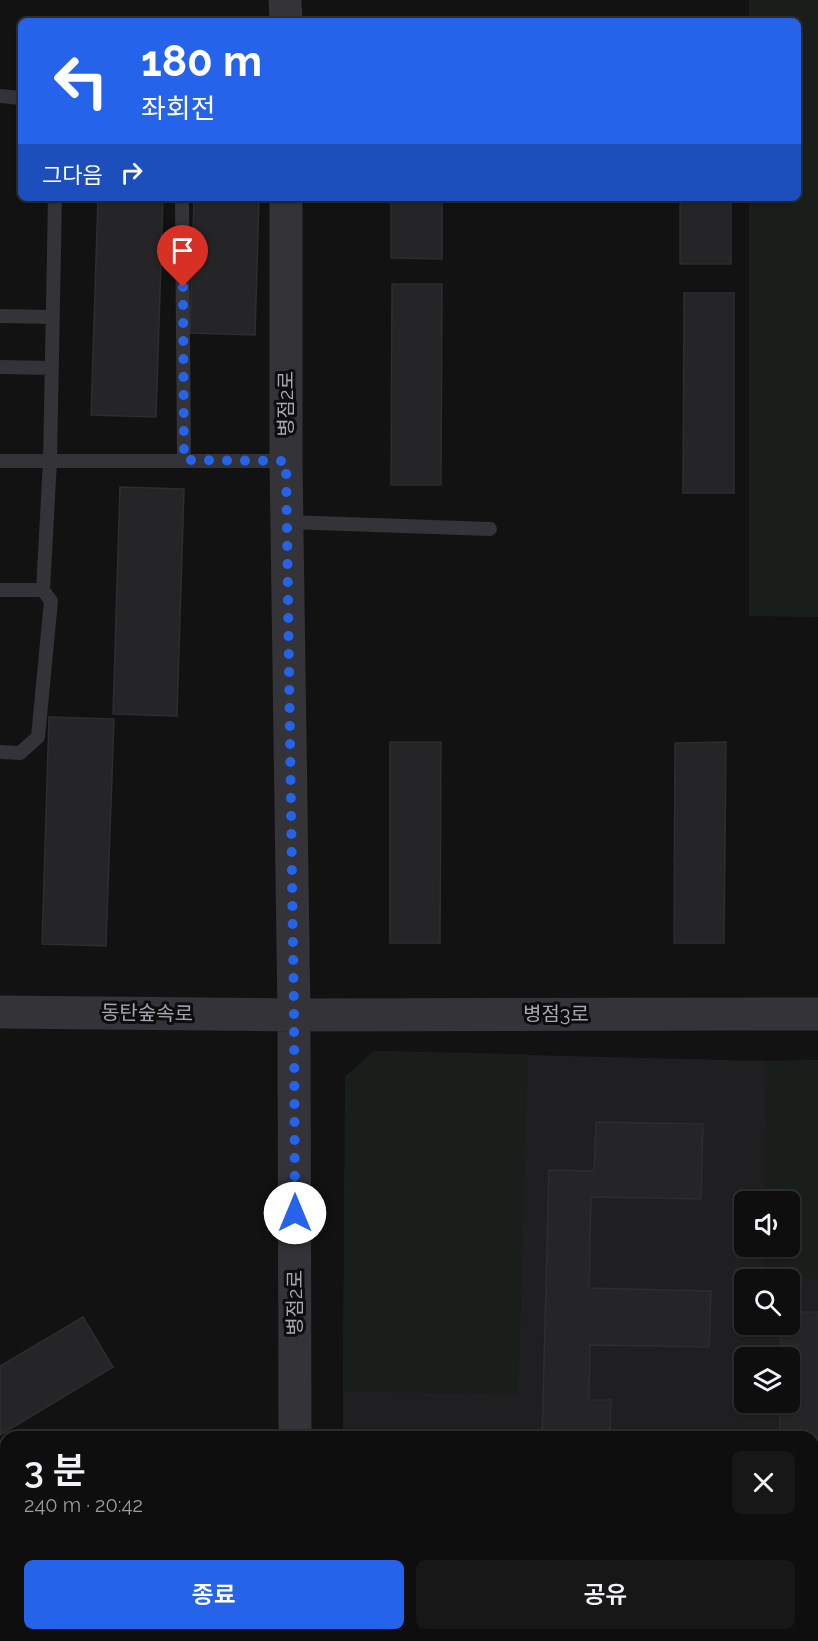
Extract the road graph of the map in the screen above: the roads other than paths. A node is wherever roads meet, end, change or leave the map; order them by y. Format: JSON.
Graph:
{"nodes":[{"id":1,"x":285,"y":0,"type":"edge"},
{"id":2,"x":286,"y":18,"type":"edge"},
{"id":3,"x":0,"y":96,"type":"edge"},
{"id":4,"x":18,"y":98,"type":"edge"},
{"id":5,"x":55,"y":201,"type":"edge"},
{"id":6,"x":182,"y":201,"type":"edge"},
{"id":7,"x":286,"y":201,"type":"edge"},
{"id":8,"x":0,"y":316,"type":"edge"},
{"id":9,"x":52,"y":317,"type":"junction"},
{"id":10,"x":0,"y":367,"type":"edge"},
{"id":11,"x":52,"y":368,"type":"junction"},
{"id":12,"x":184,"y":460,"type":"junction"},
{"id":13,"x":0,"y":461,"type":"edge"},
{"id":14,"x":50,"y":461,"type":"junction"},
{"id":15,"x":286,"y":461,"type":"junction"},
{"id":16,"x":287,"y":522,"type":"junction"},
{"id":17,"x":490,"y":529,"type":"dead end"},
{"id":18,"x":0,"y":590,"type":"edge"},
{"id":19,"x":43,"y":590,"type":"junction"},
{"id":20,"x":0,"y":752,"type":"edge"},
{"id":21,"x":0,"y":1012,"type":"edge"},
{"id":22,"x":818,"y":1014,"type":"edge"},
{"id":23,"x":294,"y":1015,"type":"junction"},
{"id":24,"x":295,"y":1431,"type":"edge"}],
"edges":[{"from":1,"to":2,"type":"street"},
{"from":3,"to":4,"type":"lane"},
{"from":5,"to":9,"type":"lane"},
{"from":6,"to":12,"type":"lane"},
{"from":7,"to":15,"type":"street","name":"병점2로"},
{"from":8,"to":9,"type":"lane"},
{"from":9,"to":11,"type":"lane"},
{"from":10,"to":11,"type":"lane"},
{"from":11,"to":14,"type":"lane"},
{"from":12,"to":14,"type":"lane"},
{"from":12,"to":15,"type":"lane"},
{"from":13,"to":14,"type":"lane"},
{"from":14,"to":19,"type":"lane"},
{"from":15,"to":16,"type":"street","name":"병점2로"},
{"from":16,"to":17,"type":"lane"},
{"from":16,"to":23,"type":"street","name":"병점2로"},
{"from":18,"to":19,"type":"lane"},
{"from":19,"to":20,"type":"lane"},
{"from":21,"to":23,"type":"street","name":"동탄숲속로"},
{"from":22,"to":23,"type":"street","name":"병점3로"},
{"from":23,"to":24,"type":"street","name":"병점2로"}]}
